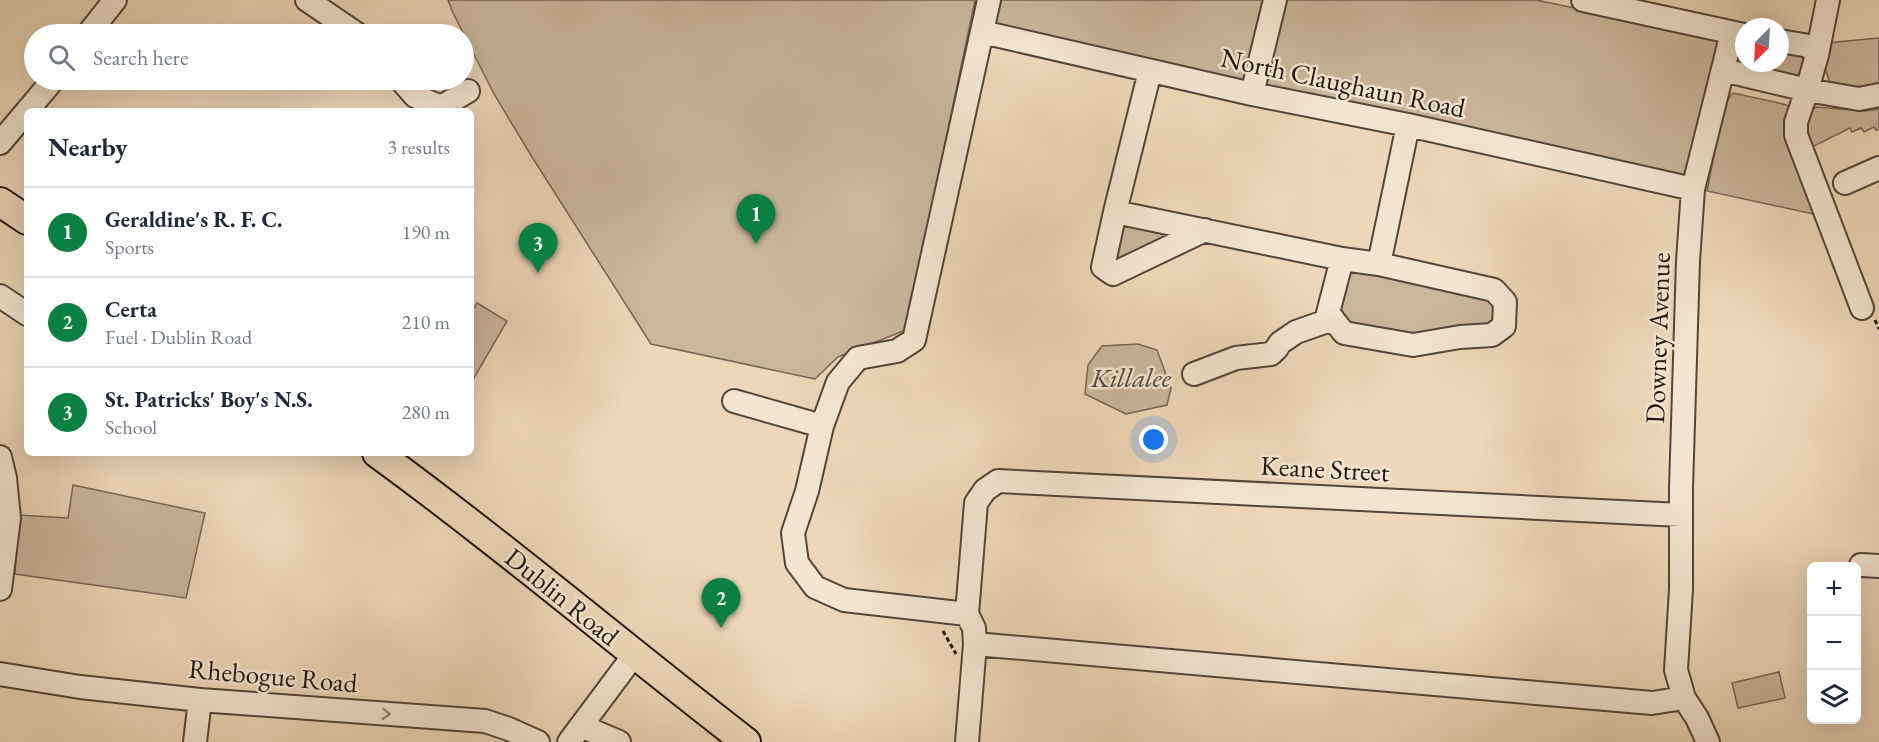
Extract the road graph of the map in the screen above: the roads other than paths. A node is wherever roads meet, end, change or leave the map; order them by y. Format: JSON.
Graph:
{"nodes":[{"id":1,"x":115,"y":0,"type":"edge"},
{"id":2,"x":307,"y":0,"type":"edge"},
{"id":3,"x":988,"y":0,"type":"edge"},
{"id":4,"x":1275,"y":0,"type":"edge"},
{"id":5,"x":1583,"y":0,"type":"edge"},
{"id":6,"x":1828,"y":0,"type":"edge"},
{"id":7,"x":1630,"y":5,"type":"edge"},
{"id":8,"x":96,"y":24,"type":"edge"},
{"id":9,"x":342,"y":24,"type":"edge"},
{"id":10,"x":982,"y":32,"type":"junction"},
{"id":11,"x":1735,"y":33,"type":"edge"},
{"id":12,"x":1735,"y":41,"type":"edge"},
{"id":13,"x":1789,"y":43,"type":"edge"},
{"id":14,"x":1817,"y":55,"type":"junction"},
{"id":15,"x":1723,"y":70,"type":"junction"},
{"id":16,"x":1150,"y":71,"type":"junction"},
{"id":17,"x":45,"y":90,"type":"edge"},
{"id":18,"x":410,"y":90,"type":"edge"},
{"id":19,"x":1807,"y":90,"type":"junction"},
{"id":20,"x":468,"y":91,"type":"dead end"},
{"id":21,"x":1252,"y":94,"type":"junction"},
{"id":22,"x":1879,"y":95,"type":"edge"},
{"id":23,"x":30,"y":108,"type":"edge"},
{"id":24,"x":24,"y":115,"type":"edge"},
{"id":25,"x":1408,"y":125,"type":"junction"},
{"id":26,"x":0,"y":143,"type":"edge"},
{"id":27,"x":1879,"y":168,"type":"edge"},
{"id":28,"x":1845,"y":183,"type":"dead end"},
{"id":29,"x":1693,"y":189,"type":"junction"},
{"id":30,"x":0,"y":202,"type":"edge"},
{"id":31,"x":1115,"y":212,"type":"junction"},
{"id":32,"x":24,"y":218,"type":"edge"},
{"id":33,"x":1204,"y":230,"type":"junction"},
{"id":34,"x":1342,"y":259,"type":"junction"},
{"id":35,"x":1379,"y":264,"type":"junction"},
{"id":36,"x":0,"y":296,"type":"edge"},
{"id":37,"x":1862,"y":308,"type":"dead end"},
{"id":38,"x":24,"y":312,"type":"edge"},
{"id":39,"x":1333,"y":319,"type":"junction"},
{"id":40,"x":1194,"y":374,"type":"dead end"},
{"id":41,"x":734,"y":400,"type":"dead end"},
{"id":42,"x":822,"y":426,"type":"junction"},
{"id":43,"x":380,"y":456,"type":"edge"},
{"id":44,"x":0,"y":457,"type":"edge"},
{"id":45,"x":1681,"y":515,"type":"junction"},
{"id":46,"x":0,"y":589,"type":"edge"},
{"id":47,"x":967,"y":614,"type":"junction"},
{"id":48,"x":975,"y":644,"type":"junction"},
{"id":49,"x":634,"y":655,"type":"junction"},
{"id":50,"x":0,"y":674,"type":"edge"},
{"id":51,"x":1684,"y":698,"type":"junction"},
{"id":52,"x":200,"y":700,"type":"junction"},
{"id":53,"x":575,"y":734,"type":"edge"},
{"id":54,"x":195,"y":742,"type":"edge"},
{"id":55,"x":538,"y":742,"type":"edge"},
{"id":56,"x":619,"y":742,"type":"edge"},
{"id":57,"x":746,"y":742,"type":"edge"},
{"id":58,"x":967,"y":742,"type":"edge"},
{"id":59,"x":1708,"y":742,"type":"edge"}],
"edges":[{"from":1,"to":8,"type":"street"},
{"from":2,"to":9,"type":"street"},
{"from":3,"to":10,"type":"street"},
{"from":4,"to":21,"type":"street"},
{"from":5,"to":7,"type":"street"},
{"from":6,"to":14,"type":"street"},
{"from":7,"to":11,"type":"street"},
{"from":10,"to":16,"type":"street","name":"North Claughaun Road"},
{"from":10,"to":42,"type":"street"},
{"from":12,"to":15,"type":"street","name":"Downey Avenue"},
{"from":13,"to":14,"type":"street"},
{"from":14,"to":19,"type":"street"},
{"from":15,"to":19,"type":"street"},
{"from":15,"to":29,"type":"street","name":"Downey Avenue"},
{"from":16,"to":21,"type":"street","name":"North Claughaun Road"},
{"from":16,"to":31,"type":"street"},
{"from":17,"to":23,"type":"street"},
{"from":18,"to":20,"type":"street"},
{"from":19,"to":22,"type":"street"},
{"from":19,"to":37,"type":"street"},
{"from":21,"to":25,"type":"street","name":"North Claughaun Road"},
{"from":24,"to":26,"type":"street"},
{"from":25,"to":29,"type":"street","name":"North Claughaun Road"},
{"from":25,"to":35,"type":"street"},
{"from":27,"to":28,"type":"street"},
{"from":29,"to":45,"type":"street","name":"Downey Avenue"},
{"from":30,"to":32,"type":"main road"},
{"from":31,"to":33,"type":"street"},
{"from":31,"to":33,"type":"street"},
{"from":33,"to":34,"type":"street"},
{"from":34,"to":35,"type":"street"},
{"from":34,"to":39,"type":"street"},
{"from":35,"to":39,"type":"street"},
{"from":36,"to":38,"type":"street"},
{"from":39,"to":40,"type":"street"},
{"from":41,"to":42,"type":"street"},
{"from":42,"to":47,"type":"street"},
{"from":43,"to":49,"type":"main road","name":"Dublin Road"},
{"from":44,"to":46,"type":"street"},
{"from":45,"to":47,"type":"street","name":"Keane Street"},
{"from":45,"to":51,"type":"street","name":"Downey Avenue"},
{"from":47,"to":48,"type":"street"},
{"from":48,"to":51,"type":"street"},
{"from":48,"to":58,"type":"street"},
{"from":49,"to":53,"type":"street"},
{"from":49,"to":57,"type":"main road","name":"Dublin Road"},
{"from":50,"to":52,"type":"street","name":"Rhebogue Road"},
{"from":51,"to":59,"type":"street","name":"Downey Avenue"},
{"from":52,"to":54,"type":"street"},
{"from":52,"to":55,"type":"street","name":"Rhebogue Road","one_way":true},
{"from":53,"to":56,"type":"street"}]}
